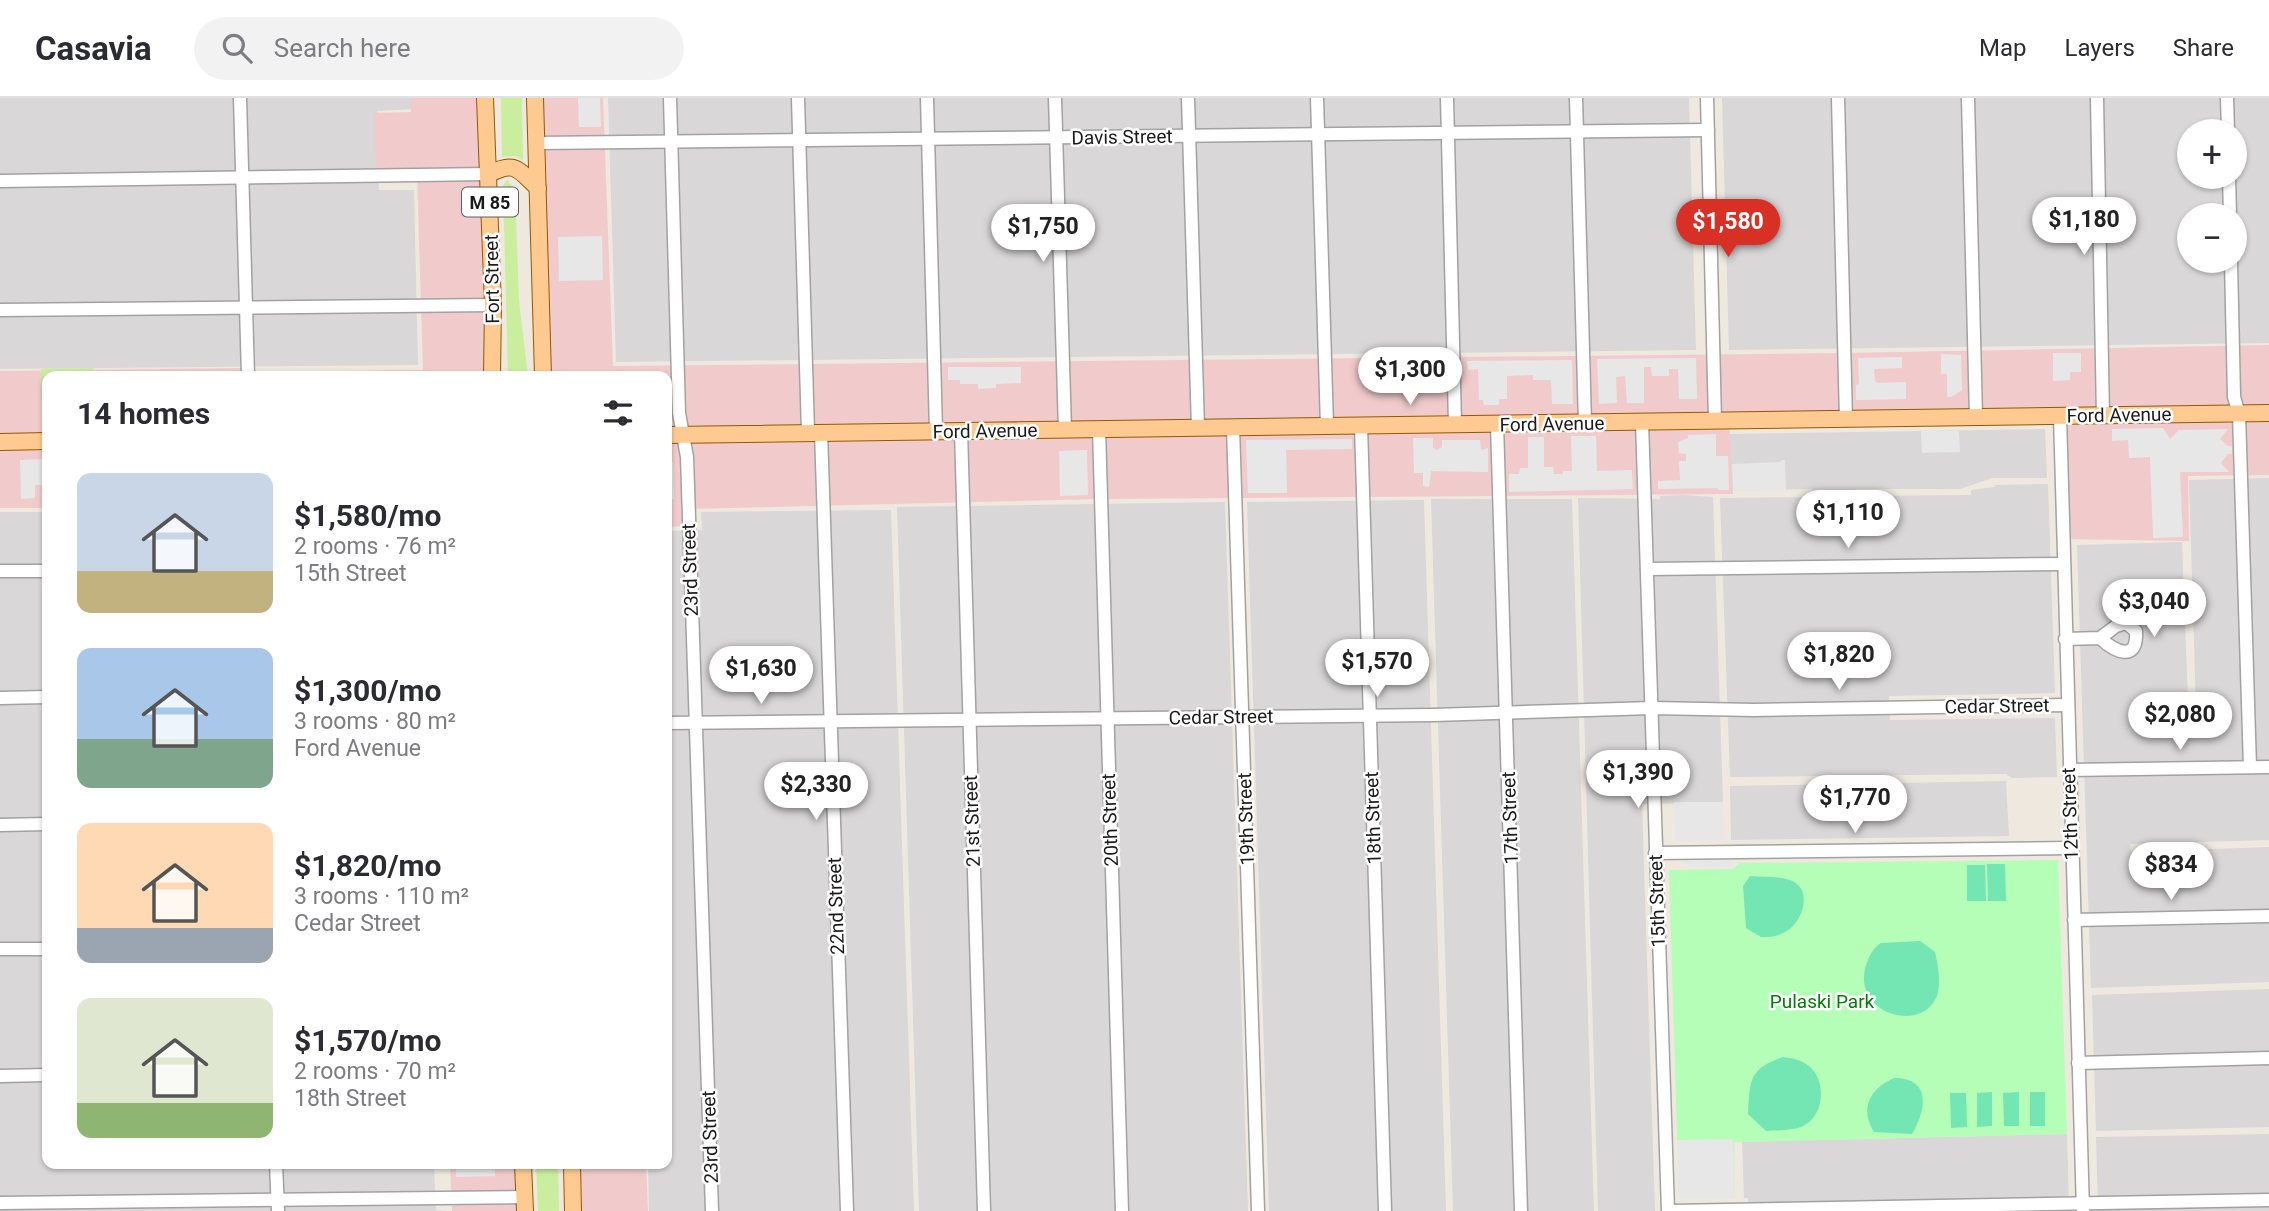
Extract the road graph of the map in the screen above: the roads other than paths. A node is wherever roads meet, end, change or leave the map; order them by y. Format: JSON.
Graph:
{"nodes":[{"id":1,"x":240,"y":98,"type":"edge"},
{"id":2,"x":485,"y":98,"type":"edge"},
{"id":3,"x":535,"y":98,"type":"edge"},
{"id":4,"x":670,"y":98,"type":"edge"},
{"id":5,"x":798,"y":98,"type":"edge"},
{"id":6,"x":927,"y":98,"type":"edge"},
{"id":7,"x":1055,"y":98,"type":"edge"},
{"id":8,"x":1188,"y":98,"type":"edge"},
{"id":9,"x":1317,"y":98,"type":"edge"},
{"id":10,"x":1447,"y":98,"type":"edge"},
{"id":11,"x":1576,"y":98,"type":"edge"},
{"id":12,"x":1707,"y":98,"type":"edge"},
{"id":13,"x":1838,"y":98,"type":"edge"},
{"id":14,"x":1968,"y":98,"type":"edge"},
{"id":15,"x":2097,"y":98,"type":"edge"},
{"id":16,"x":2227,"y":98,"type":"edge"},
{"id":17,"x":2228,"y":119,"type":"edge"},
{"id":18,"x":1708,"y":130,"type":"junction"},
{"id":19,"x":1577,"y":131,"type":"junction"},
{"id":20,"x":1448,"y":132,"type":"junction"},
{"id":21,"x":1318,"y":134,"type":"junction"},
{"id":22,"x":1189,"y":136,"type":"junction"},
{"id":23,"x":1056,"y":137,"type":"junction"},
{"id":24,"x":929,"y":139,"type":"junction"},
{"id":25,"x":800,"y":140,"type":"junction"},
{"id":26,"x":671,"y":142,"type":"junction"},
{"id":27,"x":537,"y":143,"type":"junction"},
{"id":28,"x":489,"y":174,"type":"junction"},
{"id":29,"x":243,"y":177,"type":"junction"},
{"id":30,"x":0,"y":181,"type":"edge"},
{"id":31,"x":538,"y":188,"type":"junction"},
{"id":32,"x":2231,"y":273,"type":"edge"},
{"id":33,"x":493,"y":305,"type":"junction"},
{"id":34,"x":247,"y":307,"type":"junction"},
{"id":35,"x":0,"y":310,"type":"edge"},
{"id":36,"x":248,"y":371,"type":"edge"},
{"id":37,"x":492,"y":371,"type":"edge"},
{"id":38,"x":543,"y":371,"type":"edge"},
{"id":39,"x":2269,"y":413,"type":"edge"},
{"id":40,"x":2239,"y":414,"type":"junction"},
{"id":41,"x":2104,"y":415,"type":"junction"},
{"id":42,"x":2060,"y":416,"type":"junction"},
{"id":43,"x":1976,"y":417,"type":"junction"},
{"id":44,"x":1846,"y":420,"type":"junction"},
{"id":45,"x":1715,"y":421,"type":"junction"},
{"id":46,"x":1642,"y":422,"type":"junction"},
{"id":47,"x":1585,"y":423,"type":"junction"},
{"id":48,"x":1455,"y":425,"type":"junction"},
{"id":49,"x":1497,"y":425,"type":"junction"},
{"id":50,"x":1327,"y":426,"type":"junction"},
{"id":51,"x":1361,"y":426,"type":"junction"},
{"id":52,"x":1233,"y":427,"type":"junction"},
{"id":53,"x":1198,"y":428,"type":"junction"},
{"id":54,"x":1099,"y":429,"type":"junction"},
{"id":55,"x":1065,"y":430,"type":"junction"},
{"id":56,"x":936,"y":431,"type":"junction"},
{"id":57,"x":961,"y":431,"type":"junction"},
{"id":58,"x":814,"y":432,"type":"junction"},
{"id":59,"x":675,"y":435,"type":"edge"},
{"id":60,"x":42,"y":441,"type":"edge"},
{"id":61,"x":0,"y":442,"type":"edge"},
{"id":62,"x":2063,"y":564,"type":"junction"},
{"id":63,"x":1647,"y":569,"type":"junction"},
{"id":64,"x":0,"y":571,"type":"edge"},
{"id":65,"x":42,"y":571,"type":"edge"},
{"id":66,"x":2100,"y":638,"type":"dead end"},
{"id":67,"x":2065,"y":639,"type":"junction"},
{"id":68,"x":42,"y":697,"type":"edge"},
{"id":69,"x":0,"y":698,"type":"edge"},
{"id":70,"x":2068,"y":705,"type":"junction"},
{"id":71,"x":1652,"y":708,"type":"junction"},
{"id":72,"x":1506,"y":713,"type":"junction"},
{"id":73,"x":1370,"y":715,"type":"junction"},
{"id":74,"x":1242,"y":717,"type":"junction"},
{"id":75,"x":1107,"y":719,"type":"junction"},
{"id":76,"x":969,"y":720,"type":"junction"},
{"id":77,"x":829,"y":722,"type":"junction"},
{"id":78,"x":672,"y":723,"type":"edge"},
{"id":79,"x":695,"y":723,"type":"junction"},
{"id":80,"x":2250,"y":767,"type":"junction"},
{"id":81,"x":2269,"y":767,"type":"edge"},
{"id":82,"x":2069,"y":770,"type":"junction"},
{"id":83,"x":42,"y":824,"type":"edge"},
{"id":84,"x":0,"y":825,"type":"edge"},
{"id":85,"x":2071,"y":848,"type":"junction"},
{"id":86,"x":1655,"y":853,"type":"junction"},
{"id":87,"x":2269,"y":916,"type":"edge"},
{"id":88,"x":2074,"y":920,"type":"junction"},
{"id":89,"x":0,"y":949,"type":"edge"},
{"id":90,"x":42,"y":949,"type":"edge"},
{"id":91,"x":2269,"y":1058,"type":"edge"},
{"id":92,"x":2078,"y":1063,"type":"junction"},
{"id":93,"x":42,"y":1075,"type":"edge"},
{"id":94,"x":0,"y":1076,"type":"edge"},
{"id":95,"x":276,"y":1169,"type":"edge"},
{"id":96,"x":523,"y":1169,"type":"edge"},
{"id":97,"x":572,"y":1169,"type":"edge"},
{"id":98,"x":2269,"y":1200,"type":"edge"},
{"id":99,"x":0,"y":1203,"type":"edge"},
{"id":100,"x":525,"y":1204,"type":"edge"},
{"id":101,"x":278,"y":1205,"type":"edge"},
{"id":102,"x":2083,"y":1207,"type":"edge"},
{"id":103,"x":1741,"y":1210,"type":"edge"},
{"id":104,"x":573,"y":1211,"type":"edge"},
{"id":105,"x":712,"y":1211,"type":"edge"},
{"id":106,"x":847,"y":1211,"type":"edge"},
{"id":107,"x":984,"y":1211,"type":"edge"},
{"id":108,"x":1122,"y":1211,"type":"edge"},
{"id":109,"x":1258,"y":1211,"type":"edge"},
{"id":110,"x":1385,"y":1211,"type":"edge"},
{"id":111,"x":1521,"y":1211,"type":"edge"},
{"id":112,"x":1670,"y":1211,"type":"edge"}],
"edges":[{"from":1,"to":29,"type":"street"},
{"from":2,"to":28,"type":"main road","name":"Fort Street","number":"M 85"},
{"from":3,"to":27,"type":"main road","number":"M 85"},
{"from":4,"to":26,"type":"street","name":"23rd Street"},
{"from":5,"to":25,"type":"street","name":"22nd Street"},
{"from":6,"to":24,"type":"street"},
{"from":7,"to":23,"type":"street"},
{"from":8,"to":22,"type":"street"},
{"from":9,"to":21,"type":"street"},
{"from":10,"to":20,"type":"street"},
{"from":11,"to":19,"type":"street"},
{"from":12,"to":18,"type":"street"},
{"from":13,"to":44,"type":"street"},
{"from":14,"to":43,"type":"street"},
{"from":15,"to":41,"type":"street"},
{"from":16,"to":17,"type":"street"},
{"from":18,"to":19,"type":"street","name":"Davis Street"},
{"from":18,"to":45,"type":"street"},
{"from":19,"to":20,"type":"street","name":"Davis Street"},
{"from":19,"to":47,"type":"street"},
{"from":20,"to":21,"type":"street","name":"Davis Street"},
{"from":20,"to":48,"type":"street"},
{"from":21,"to":22,"type":"street","name":"Davis Street"},
{"from":21,"to":50,"type":"street"},
{"from":22,"to":23,"type":"street","name":"Davis Street"},
{"from":22,"to":53,"type":"street"},
{"from":23,"to":24,"type":"street","name":"Davis Street"},
{"from":23,"to":55,"type":"street"},
{"from":24,"to":25,"type":"street","name":"Davis Street"},
{"from":24,"to":56,"type":"street"},
{"from":25,"to":26,"type":"street","name":"Davis Street"},
{"from":25,"to":58,"type":"street","name":"22nd Street"},
{"from":26,"to":27,"type":"street","name":"Davis Street"},
{"from":26,"to":59,"type":"street","name":"23rd Street"},
{"from":27,"to":31,"type":"main road","number":"M 85"},
{"from":28,"to":29,"type":"street"},
{"from":28,"to":31,"type":"main road"},
{"from":28,"to":33,"type":"main road","name":"Fort Street","number":"M 85"},
{"from":29,"to":30,"type":"street"},
{"from":29,"to":34,"type":"street"},
{"from":31,"to":38,"type":"main road","number":"M 85"},
{"from":32,"to":40,"type":"street"},
{"from":33,"to":34,"type":"street"},
{"from":33,"to":37,"type":"main road","name":"Fort Street","number":"M 85"},
{"from":34,"to":35,"type":"street"},
{"from":34,"to":36,"type":"street"},
{"from":39,"to":40,"type":"main road","name":"Ford Avenue"},
{"from":40,"to":41,"type":"main road","name":"Ford Avenue"},
{"from":40,"to":80,"type":"street"},
{"from":41,"to":42,"type":"main road","name":"Ford Avenue"},
{"from":42,"to":43,"type":"main road","name":"Ford Avenue"},
{"from":42,"to":62,"type":"street","name":"12th Street"},
{"from":43,"to":44,"type":"main road","name":"Ford Avenue"},
{"from":44,"to":45,"type":"main road","name":"Ford Avenue"},
{"from":45,"to":46,"type":"main road","name":"Ford Avenue"},
{"from":46,"to":47,"type":"main road","name":"Ford Avenue"},
{"from":46,"to":63,"type":"street","name":"15th Street"},
{"from":47,"to":49,"type":"main road","name":"Ford Avenue"},
{"from":48,"to":49,"type":"main road","name":"Ford Avenue"},
{"from":48,"to":51,"type":"main road","name":"Ford Avenue"},
{"from":49,"to":72,"type":"street","name":"17th Street"},
{"from":50,"to":51,"type":"main road","name":"Ford Avenue"},
{"from":50,"to":52,"type":"main road","name":"Ford Avenue"},
{"from":51,"to":73,"type":"street","name":"18th Street"},
{"from":52,"to":53,"type":"main road","name":"Ford Avenue"},
{"from":52,"to":74,"type":"street","name":"19th Street"},
{"from":53,"to":54,"type":"main road","name":"Ford Avenue"},
{"from":54,"to":55,"type":"main road","name":"Ford Avenue"},
{"from":54,"to":75,"type":"street","name":"20th Street"},
{"from":55,"to":57,"type":"main road","name":"Ford Avenue"},
{"from":56,"to":57,"type":"main road","name":"Ford Avenue"},
{"from":56,"to":58,"type":"main road","name":"Ford Avenue"},
{"from":57,"to":76,"type":"street","name":"21st Street"},
{"from":58,"to":59,"type":"main road","name":"Ford Avenue"},
{"from":58,"to":77,"type":"street","name":"22nd Street"},
{"from":59,"to":79,"type":"street","name":"23rd Street"},
{"from":60,"to":61,"type":"main road"},
{"from":62,"to":63,"type":"street"},
{"from":62,"to":67,"type":"street","name":"12th Street"},
{"from":63,"to":71,"type":"street","name":"15th Street"},
{"from":64,"to":65,"type":"street"},
{"from":66,"to":67,"type":"street"},
{"from":67,"to":70,"type":"street","name":"12th Street"},
{"from":68,"to":69,"type":"street"},
{"from":70,"to":71,"type":"street","name":"Cedar Street"},
{"from":70,"to":82,"type":"street","name":"12th Street"},
{"from":71,"to":72,"type":"street","name":"Cedar Street"},
{"from":71,"to":86,"type":"street","name":"15th Street"},
{"from":72,"to":73,"type":"street","name":"Cedar Street"},
{"from":72,"to":111,"type":"street","name":"17th Street"},
{"from":73,"to":74,"type":"street","name":"Cedar Street"},
{"from":73,"to":110,"type":"street","name":"18th Street"},
{"from":74,"to":75,"type":"street","name":"Cedar Street"},
{"from":74,"to":109,"type":"street","name":"19th Street"},
{"from":75,"to":76,"type":"street","name":"Cedar Street"},
{"from":75,"to":108,"type":"street","name":"20th Street"},
{"from":76,"to":77,"type":"street","name":"Cedar Street"},
{"from":76,"to":107,"type":"street","name":"21st Street"},
{"from":77,"to":79,"type":"street","name":"Cedar Street"},
{"from":77,"to":106,"type":"street","name":"22nd Street"},
{"from":78,"to":79,"type":"street","name":"Cedar Street"},
{"from":79,"to":105,"type":"street","name":"23rd Street"},
{"from":80,"to":81,"type":"street"},
{"from":80,"to":82,"type":"street"},
{"from":82,"to":85,"type":"street","name":"12th Street"},
{"from":83,"to":84,"type":"street"},
{"from":85,"to":86,"type":"street"},
{"from":85,"to":88,"type":"street","name":"12th Street"},
{"from":86,"to":112,"type":"street","name":"15th Street"},
{"from":87,"to":88,"type":"street"},
{"from":88,"to":92,"type":"street","name":"12th Street"},
{"from":89,"to":90,"type":"street"},
{"from":91,"to":92,"type":"street"},
{"from":92,"to":102,"type":"street","name":"12th Street"},
{"from":93,"to":94,"type":"street"},
{"from":95,"to":101,"type":"street"},
{"from":96,"to":100,"type":"main road"},
{"from":97,"to":104,"type":"main road"},
{"from":98,"to":102,"type":"street"},
{"from":99,"to":101,"type":"street"},
{"from":100,"to":101,"type":"street"},
{"from":102,"to":103,"type":"street"},
{"from":103,"to":112,"type":"street"}]}
